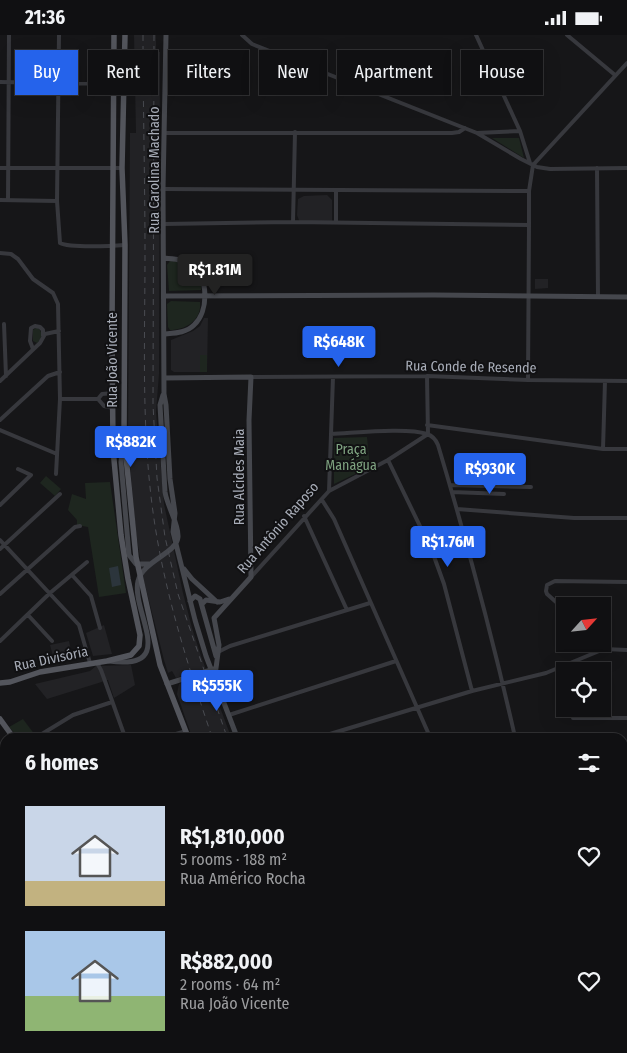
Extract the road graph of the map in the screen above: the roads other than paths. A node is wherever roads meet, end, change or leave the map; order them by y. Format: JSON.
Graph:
{"nodes":[{"id":1,"x":10,"y":35,"type":"edge"},
{"id":2,"x":60,"y":35,"type":"edge"},
{"id":3,"x":114,"y":35,"type":"edge"},
{"id":4,"x":125,"y":35,"type":"edge"},
{"id":5,"x":166,"y":35,"type":"edge"},
{"id":6,"x":242,"y":35,"type":"edge"},
{"id":7,"x":476,"y":35,"type":"edge"},
{"id":8,"x":567,"y":35,"type":"edge"},
{"id":9,"x":60,"y":50,"type":"edge"},
{"id":10,"x":114,"y":50,"type":"edge"},
{"id":11,"x":627,"y":63,"type":"edge"},
{"id":12,"x":615,"y":75,"type":"junction"},
{"id":13,"x":9,"y":81,"type":"junction"},
{"id":14,"x":15,"y":81,"type":"edge"},
{"id":15,"x":0,"y":82,"type":"edge"},
{"id":16,"x":60,"y":95,"type":"edge"},
{"id":17,"x":114,"y":95,"type":"edge"},
{"id":18,"x":465,"y":128,"type":"junction"},
{"id":19,"x":520,"y":131,"type":"junction"},
{"id":20,"x":296,"y":132,"type":"junction"},
{"id":21,"x":165,"y":133,"type":"junction"},
{"id":22,"x":477,"y":133,"type":"junction"},
{"id":23,"x":531,"y":164,"type":"junction"},
{"id":24,"x":57,"y":167,"type":"junction"},
{"id":25,"x":0,"y":168,"type":"edge"},
{"id":26,"x":10,"y":168,"type":"junction"},
{"id":27,"x":122,"y":168,"type":"junction"},
{"id":28,"x":597,"y":168,"type":"junction"},
{"id":29,"x":627,"y":168,"type":"edge"},
{"id":30,"x":114,"y":169,"type":"junction"},
{"id":31,"x":163,"y":189,"type":"junction"},
{"id":32,"x":294,"y":190,"type":"junction"},
{"id":33,"x":336,"y":190,"type":"junction"},
{"id":34,"x":529,"y":191,"type":"junction"},
{"id":35,"x":0,"y":200,"type":"edge"},
{"id":36,"x":8,"y":200,"type":"junction"},
{"id":37,"x":57,"y":201,"type":"junction"},
{"id":38,"x":293,"y":222,"type":"junction"},
{"id":39,"x":336,"y":223,"type":"junction"},
{"id":40,"x":164,"y":224,"type":"junction"},
{"id":41,"x":529,"y":225,"type":"junction"},
{"id":42,"x":125,"y":245,"type":"junction"},
{"id":43,"x":112,"y":246,"type":"junction"},
{"id":44,"x":0,"y":253,"type":"edge"},
{"id":45,"x":164,"y":258,"type":"junction"},
{"id":46,"x":164,"y":296,"type":"junction"},
{"id":47,"x":204,"y":296,"type":"junction"},
{"id":48,"x":529,"y":297,"type":"junction"},
{"id":49,"x":598,"y":297,"type":"junction"},
{"id":50,"x":627,"y":297,"type":"edge"},
{"id":51,"x":4,"y":324,"type":"dead end"},
{"id":52,"x":42,"y":329,"type":"junction"},
{"id":53,"x":59,"y":331,"type":"junction"},
{"id":54,"x":49,"y":332,"type":"junction"},
{"id":55,"x":164,"y":335,"type":"junction"},
{"id":56,"x":43,"y":336,"type":"junction"},
{"id":57,"x":33,"y":349,"type":"junction"},
{"id":58,"x":60,"y":372,"type":"junction"},
{"id":59,"x":6,"y":376,"type":"junction"},
{"id":60,"x":427,"y":376,"type":"junction"},
{"id":61,"x":251,"y":377,"type":"junction"},
{"id":62,"x":333,"y":377,"type":"junction"},
{"id":63,"x":164,"y":379,"type":"junction"},
{"id":64,"x":528,"y":380,"type":"junction"},
{"id":65,"x":0,"y":381,"type":"edge"},
{"id":66,"x":605,"y":381,"type":"junction"},
{"id":67,"x":627,"y":381,"type":"edge"},
{"id":68,"x":113,"y":393,"type":"junction"},
{"id":69,"x":164,"y":394,"type":"junction"},
{"id":70,"x":60,"y":399,"type":"junction"},
{"id":71,"x":98,"y":399,"type":"junction"},
{"id":72,"x":113,"y":408,"type":"junction"},
{"id":73,"x":0,"y":420,"type":"edge"},
{"id":74,"x":427,"y":425,"type":"junction"},
{"id":75,"x":0,"y":429,"type":"edge"},
{"id":76,"x":331,"y":434,"type":"junction"},
{"id":77,"x":428,"y":434,"type":"junction"},
{"id":78,"x":124,"y":438,"type":"junction"},
{"id":79,"x":602,"y":449,"type":"junction"},
{"id":80,"x":627,"y":449,"type":"edge"},
{"id":81,"x":57,"y":454,"type":"junction"},
{"id":82,"x":388,"y":460,"type":"junction"},
{"id":83,"x":18,"y":469,"type":"dead end"},
{"id":84,"x":56,"y":473,"type":"dead end"},
{"id":85,"x":450,"y":485,"type":"junction"},
{"id":86,"x":531,"y":487,"type":"dead end"},
{"id":87,"x":329,"y":491,"type":"junction"},
{"id":88,"x":452,"y":492,"type":"junction"},
{"id":89,"x":60,"y":494,"type":"dead end"},
{"id":90,"x":504,"y":494,"type":"dead end"},
{"id":91,"x":322,"y":499,"type":"junction"},
{"id":92,"x":0,"y":505,"type":"edge"},
{"id":93,"x":457,"y":509,"type":"junction"},
{"id":94,"x":304,"y":516,"type":"junction"},
{"id":95,"x":627,"y":518,"type":"edge"},
{"id":96,"x":80,"y":526,"type":"dead end"},
{"id":97,"x":133,"y":533,"type":"junction"},
{"id":98,"x":121,"y":535,"type":"junction"},
{"id":99,"x":0,"y":540,"type":"edge"},
{"id":100,"x":4,"y":545,"type":"junction"},
{"id":101,"x":0,"y":549,"type":"edge"},
{"id":102,"x":87,"y":562,"type":"dead end"},
{"id":103,"x":150,"y":564,"type":"junction"},
{"id":104,"x":181,"y":564,"type":"junction"},
{"id":105,"x":28,"y":569,"type":"junction"},
{"id":106,"x":72,"y":575,"type":"junction"},
{"id":107,"x":251,"y":577,"type":"junction"},
{"id":108,"x":627,"y":582,"type":"edge"},
{"id":109,"x":50,"y":593,"type":"junction"},
{"id":110,"x":0,"y":594,"type":"edge"},
{"id":111,"x":230,"y":599,"type":"junction"},
{"id":112,"x":190,"y":602,"type":"junction"},
{"id":113,"x":217,"y":602,"type":"junction"},
{"id":114,"x":556,"y":602,"type":"edge"},
{"id":115,"x":370,"y":603,"type":"junction"},
{"id":116,"x":202,"y":606,"type":"junction"},
{"id":117,"x":347,"y":610,"type":"junction"},
{"id":118,"x":28,"y":615,"type":"junction"},
{"id":119,"x":100,"y":628,"type":"dead end"},
{"id":120,"x":0,"y":641,"type":"edge"},
{"id":121,"x":52,"y":641,"type":"dead end"},
{"id":122,"x":219,"y":642,"type":"junction"},
{"id":123,"x":230,"y":646,"type":"junction"},
{"id":124,"x":611,"y":649,"type":"edge"},
{"id":125,"x":627,"y":650,"type":"edge"},
{"id":126,"x":136,"y":651,"type":"joint"},
{"id":127,"x":218,"y":652,"type":"junction"},
{"id":128,"x":594,"y":653,"type":"edge"},
{"id":129,"x":107,"y":661,"type":"junction"},
{"id":130,"x":396,"y":661,"type":"junction"},
{"id":131,"x":93,"y":663,"type":"junction"},
{"id":132,"x":215,"y":679,"type":"junction"},
{"id":133,"x":0,"y":683,"type":"edge"},
{"id":134,"x":503,"y":683,"type":"junction"},
{"id":135,"x":167,"y":684,"type":"junction"},
{"id":136,"x":472,"y":691,"type":"junction"},
{"id":137,"x":112,"y":703,"type":"junction"},
{"id":138,"x":417,"y":707,"type":"junction"},
{"id":139,"x":229,"y":715,"type":"junction"},
{"id":140,"x":573,"y":718,"type":"dead end"},
{"id":141,"x":627,"y":718,"type":"edge"},
{"id":142,"x":0,"y":719,"type":"edge"},
{"id":143,"x":10,"y":733,"type":"edge"},
{"id":144,"x":44,"y":733,"type":"edge"},
{"id":145,"x":123,"y":733,"type":"edge"},
{"id":146,"x":187,"y":733,"type":"edge"},
{"id":147,"x":236,"y":733,"type":"edge"},
{"id":148,"x":333,"y":733,"type":"edge"},
{"id":149,"x":428,"y":733,"type":"edge"},
{"id":150,"x":514,"y":733,"type":"edge"}],
"edges":[{"from":1,"to":13,"type":"street"},
{"from":2,"to":9,"type":"street"},
{"from":3,"to":10,"type":"main road","name":"Rua João Vicente"},
{"from":4,"to":27,"type":"main road","name":"Rua João Vicente"},
{"from":5,"to":21,"type":"main road","name":"Rua Carolina Machado"},
{"from":6,"to":18,"type":"street"},
{"from":7,"to":19,"type":"street"},
{"from":8,"to":12,"type":"street"},
{"from":11,"to":12,"type":"street"},
{"from":12,"to":23,"type":"street"},
{"from":13,"to":14,"type":"street"},
{"from":13,"to":15,"type":"street"},
{"from":13,"to":26,"type":"street"},
{"from":16,"to":24,"type":"street"},
{"from":17,"to":30,"type":"main road","name":"Rua João Vicente"},
{"from":18,"to":20,"type":"street"},
{"from":18,"to":22,"type":"street"},
{"from":19,"to":22,"type":"street"},
{"from":19,"to":23,"type":"street"},
{"from":20,"to":21,"type":"street"},
{"from":20,"to":32,"type":"street"},
{"from":21,"to":31,"type":"main road","name":"Rua Carolina Machado"},
{"from":22,"to":23,"type":"street"},
{"from":23,"to":28,"type":"street"},
{"from":23,"to":34,"type":"street"},
{"from":24,"to":26,"type":"street"},
{"from":24,"to":30,"type":"street"},
{"from":24,"to":37,"type":"street"},
{"from":25,"to":26,"type":"street"},
{"from":26,"to":36,"type":"street"},
{"from":27,"to":30,"type":"street"},
{"from":27,"to":42,"type":"main road","name":"Rua João Vicente"},
{"from":28,"to":29,"type":"street"},
{"from":28,"to":49,"type":"street"},
{"from":30,"to":43,"type":"main road","name":"Rua João Vicente"},
{"from":31,"to":32,"type":"street"},
{"from":31,"to":40,"type":"main road","name":"Rua Carolina Machado"},
{"from":32,"to":33,"type":"street"},
{"from":32,"to":38,"type":"street"},
{"from":33,"to":34,"type":"street"},
{"from":33,"to":39,"type":"street"},
{"from":34,"to":41,"type":"street"},
{"from":35,"to":36,"type":"street"},
{"from":36,"to":37,"type":"street"},
{"from":37,"to":43,"type":"street"},
{"from":38,"to":39,"type":"street"},
{"from":38,"to":40,"type":"street"},
{"from":39,"to":41,"type":"street"},
{"from":40,"to":45,"type":"main road","name":"Rua Carolina Machado"},
{"from":41,"to":48,"type":"street"},
{"from":42,"to":43,"type":"street"},
{"from":42,"to":78,"type":"main road","name":"Rua João Vicente"},
{"from":43,"to":68,"type":"main road","name":"Rua João Vicente"},
{"from":44,"to":53,"type":"street"},
{"from":45,"to":46,"type":"main road","name":"Rua Carolina Machado"},
{"from":45,"to":47,"type":"main road"},
{"from":46,"to":47,"type":"main road"},
{"from":46,"to":55,"type":"main road","name":"Rua Carolina Machado"},
{"from":47,"to":48,"type":"main road"},
{"from":47,"to":55,"type":"main road"},
{"from":48,"to":49,"type":"main road"},
{"from":48,"to":64,"type":"street"},
{"from":49,"to":50,"type":"main road"},
{"from":51,"to":59,"type":"street"},
{"from":52,"to":54,"type":"street"},
{"from":52,"to":56,"type":"street"},
{"from":52,"to":57,"type":"street"},
{"from":53,"to":54,"type":"street"},
{"from":53,"to":58,"type":"street"},
{"from":54,"to":56,"type":"street"},
{"from":55,"to":63,"type":"main road","name":"Rua Carolina Machado"},
{"from":56,"to":57,"type":"street"},
{"from":57,"to":59,"type":"street"},
{"from":58,"to":70,"type":"street"},
{"from":58,"to":73,"type":"street"},
{"from":59,"to":65,"type":"street"},
{"from":60,"to":62,"type":"street","name":"Rua Conde de Resende"},
{"from":60,"to":64,"type":"street","name":"Rua Conde de Resende"},
{"from":60,"to":74,"type":"street"},
{"from":61,"to":62,"type":"street","name":"Rua Conde de Resende"},
{"from":61,"to":63,"type":"main road","name":"Rua Conde de Resende"},
{"from":61,"to":107,"type":"main road","name":"Rua Alcides Maia"},
{"from":62,"to":76,"type":"street","name":"Rua Antônio Raposo"},
{"from":63,"to":69,"type":"main road","name":"Rua Carolina Machado"},
{"from":64,"to":66,"type":"street","name":"Rua Conde de Resende"},
{"from":66,"to":67,"type":"street","name":"Rua Conde de Resende"},
{"from":66,"to":79,"type":"street"},
{"from":68,"to":71,"type":"street"},
{"from":68,"to":72,"type":"main road","name":"Rua João Vicente"},
{"from":69,"to":103,"type":"main road"},
{"from":69,"to":104,"type":"main road","name":"Rua Carolina Machado"},
{"from":70,"to":71,"type":"street"},
{"from":70,"to":81,"type":"street"},
{"from":71,"to":72,"type":"street"},
{"from":72,"to":98,"type":"main road","name":"Rua João Vicente"},
{"from":74,"to":77,"type":"street"},
{"from":74,"to":79,"type":"street"},
{"from":75,"to":81,"type":"street"},
{"from":76,"to":77,"type":"street"},
{"from":76,"to":87,"type":"street","name":"Rua Antônio Raposo"},
{"from":77,"to":82,"type":"street"},
{"from":77,"to":85,"type":"street"},
{"from":78,"to":97,"type":"main road","name":"Rua João Vicente"},
{"from":78,"to":103,"type":"main road"},
{"from":79,"to":80,"type":"street"},
{"from":81,"to":84,"type":"street"},
{"from":82,"to":87,"type":"street"},
{"from":82,"to":136,"type":"street"},
{"from":83,"to":92,"type":"street"},
{"from":85,"to":86,"type":"street"},
{"from":85,"to":88,"type":"street"},
{"from":87,"to":91,"type":"street","name":"Rua Antônio Raposo"},
{"from":88,"to":90,"type":"street"},
{"from":88,"to":93,"type":"street"},
{"from":89,"to":100,"type":"street"},
{"from":91,"to":94,"type":"street","name":"Rua Antônio Raposo"},
{"from":91,"to":115,"type":"street"},
{"from":93,"to":95,"type":"street"},
{"from":93,"to":134,"type":"street"},
{"from":94,"to":107,"type":"street","name":"Rua Antônio Raposo"},
{"from":94,"to":117,"type":"street"},
{"from":96,"to":105,"type":"street"},
{"from":97,"to":98,"type":"main road"},
{"from":97,"to":135,"type":"main road","name":"Rua João Vicente"},
{"from":98,"to":126,"type":"main road","name":"Rua João Vicente"},
{"from":99,"to":100,"type":"street"},
{"from":100,"to":101,"type":"street"},
{"from":100,"to":105,"type":"street"},
{"from":102,"to":106,"type":"street"},
{"from":103,"to":129,"type":"main road","name":"Rua Divisória"},
{"from":104,"to":112,"type":"main road","name":"Rua Carolina Machado"},
{"from":104,"to":113,"type":"main road"},
{"from":105,"to":109,"type":"street"},
{"from":105,"to":110,"type":"street"},
{"from":106,"to":109,"type":"street"},
{"from":106,"to":119,"type":"street"},
{"from":107,"to":111,"type":"main road","name":"Rua Antônio Raposo"},
{"from":108,"to":114,"type":"street"},
{"from":109,"to":118,"type":"street"},
{"from":109,"to":131,"type":"street"},
{"from":111,"to":113,"type":"main road"},
{"from":111,"to":122,"type":"main road","name":"Rua Antônio Raposo"},
{"from":112,"to":116,"type":"main road"},
{"from":112,"to":132,"type":"main road","name":"Rua Carolina Machado"},
{"from":113,"to":116,"type":"main road"},
{"from":115,"to":117,"type":"street"},
{"from":115,"to":130,"type":"street"},
{"from":116,"to":135,"type":"main road"},
{"from":117,"to":123,"type":"street"},
{"from":118,"to":120,"type":"street"},
{"from":118,"to":121,"type":"street"},
{"from":122,"to":123,"type":"street"},
{"from":122,"to":127,"type":"main road","name":"Rua Antônio Raposo"},
{"from":123,"to":127,"type":"street"},
{"from":124,"to":125,"type":"street"},
{"from":126,"to":129,"type":"main road","name":"Rua Divisória"},
{"from":127,"to":132,"type":"main road","name":"Rua Antônio Raposo"},
{"from":128,"to":134,"type":"street"},
{"from":129,"to":131,"type":"main road","name":"Rua Divisória"},
{"from":130,"to":138,"type":"street"},
{"from":130,"to":139,"type":"street"},
{"from":131,"to":133,"type":"main road","name":"Rua Divisória"},
{"from":131,"to":137,"type":"street"},
{"from":132,"to":139,"type":"main road","name":"Rua Carolina Machado"},
{"from":134,"to":136,"type":"street"},
{"from":134,"to":150,"type":"street"},
{"from":135,"to":146,"type":"main road","name":"Rua João Vicente"},
{"from":136,"to":138,"type":"street"},
{"from":137,"to":144,"type":"street"},
{"from":137,"to":145,"type":"street"},
{"from":138,"to":148,"type":"street"},
{"from":138,"to":149,"type":"street"},
{"from":139,"to":147,"type":"main road","name":"Rua Carolina Machado"},
{"from":140,"to":141,"type":"street"},
{"from":142,"to":143,"type":"main road"}]}
